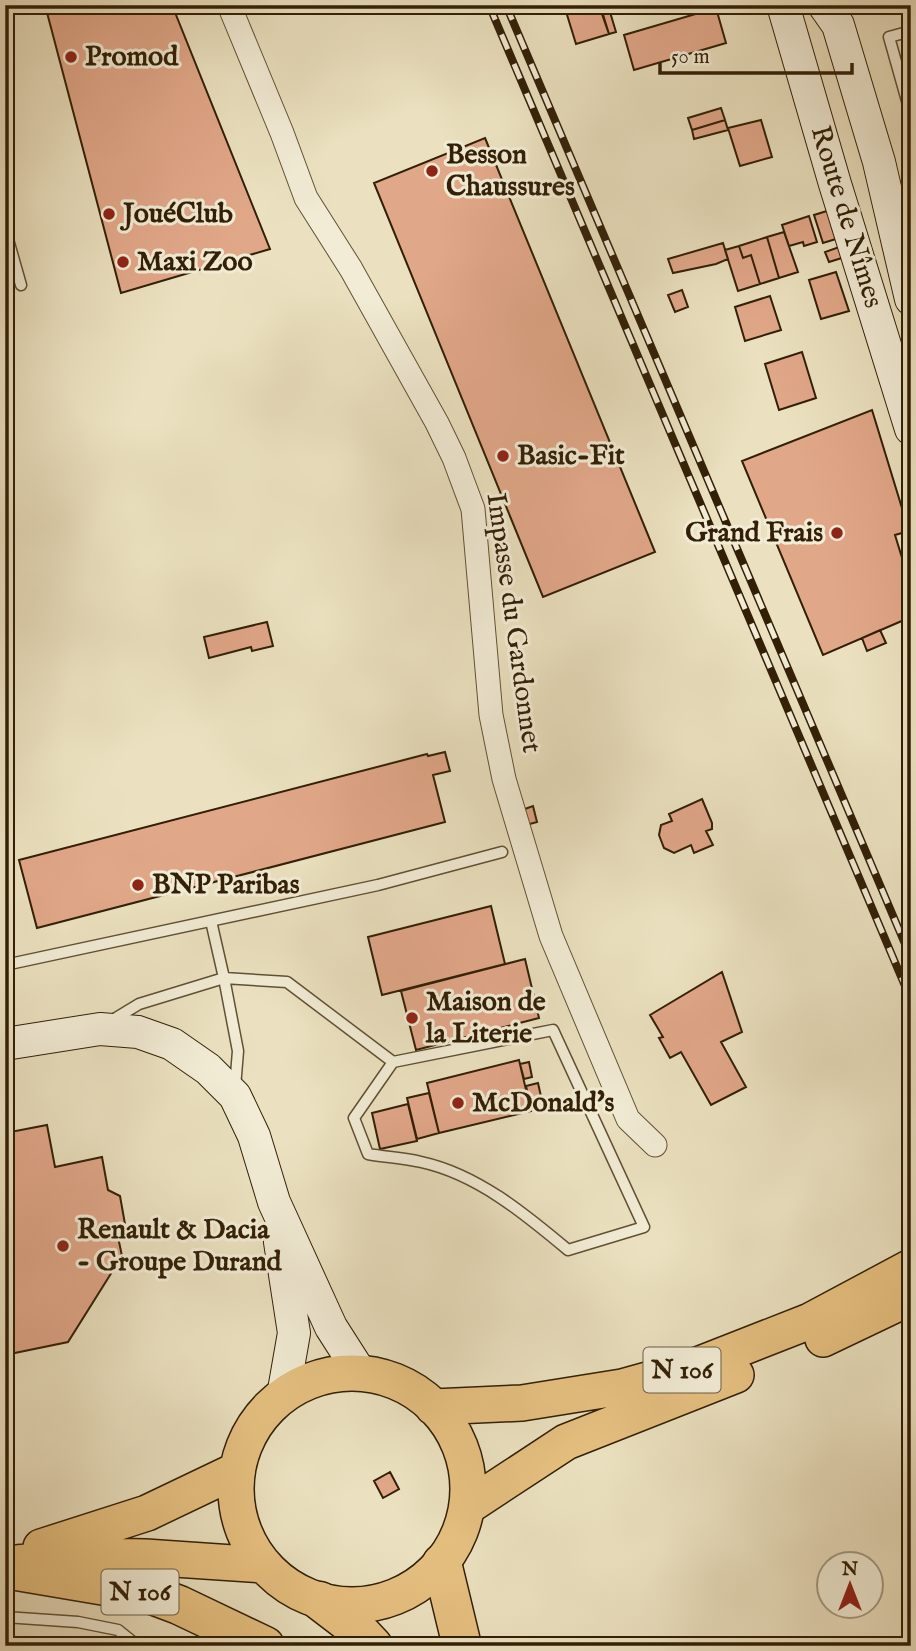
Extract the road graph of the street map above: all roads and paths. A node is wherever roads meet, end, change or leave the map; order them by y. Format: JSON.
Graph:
{"nodes":[{"id":1,"x":229,"y":5,"type":"edge"},
{"id":2,"x":783,"y":5,"type":"edge"},
{"id":3,"x":824,"y":5,"type":"edge"},
{"id":4,"x":911,"y":31,"type":"edge"},
{"id":5,"x":911,"y":115,"type":"edge"},
{"id":6,"x":5,"y":229,"type":"edge"},
{"id":7,"x":21,"y":285,"type":"dead end"},
{"id":8,"x":911,"y":299,"type":"edge"},
{"id":9,"x":911,"y":429,"type":"edge"},
{"id":10,"x":502,"y":852,"type":"dead end"},
{"id":11,"x":211,"y":921,"type":"junction"},
{"id":12,"x":5,"y":965,"type":"edge"},
{"id":13,"x":224,"y":978,"type":"junction"},
{"id":14,"x":100,"y":1029,"type":"junction"},
{"id":15,"x":5,"y":1044,"type":"edge"},
{"id":16,"x":393,"y":1062,"type":"junction"},
{"id":17,"x":235,"y":1096,"type":"junction"},
{"id":18,"x":655,"y":1145,"type":"dead end"},
{"id":19,"x":274,"y":1202,"type":"junction"},
{"id":20,"x":911,"y":1266,"type":"edge"},
{"id":21,"x":911,"y":1297,"type":"edge"},
{"id":22,"x":361,"y":1374,"type":"junction"},
{"id":23,"x":283,"y":1396,"type":"junction"},
{"id":24,"x":433,"y":1407,"type":"junction"},
{"id":25,"x":237,"y":1471,"type":"junction"},
{"id":26,"x":467,"y":1507,"type":"junction"},
{"id":27,"x":5,"y":1558,"type":"edge"},
{"id":28,"x":442,"y":1563,"type":"junction"},
{"id":29,"x":5,"y":1564,"type":"edge"},
{"id":30,"x":263,"y":1565,"type":"junction"},
{"id":31,"x":5,"y":1569,"type":"edge"},
{"id":32,"x":320,"y":1601,"type":"junction"},
{"id":33,"x":5,"y":1617,"type":"edge"},
{"id":34,"x":138,"y":1646,"type":"edge"},
{"id":35,"x":265,"y":1646,"type":"edge"},
{"id":36,"x":373,"y":1646,"type":"edge"},
{"id":37,"x":462,"y":1646,"type":"edge"}],
"edges":[{"from":1,"to":18,"type":"street","name":"Impasse du Gardonnet"},
{"from":2,"to":9,"type":"street","name":"Route de Nîmes"},
{"from":3,"to":8,"type":"street","name":"Route de Nîmes"},
{"from":4,"to":5,"type":"lane"},
{"from":6,"to":7,"type":"lane"},
{"from":10,"to":11,"type":"lane"},
{"from":11,"to":12,"type":"lane"},
{"from":11,"to":13,"type":"lane"},
{"from":13,"to":14,"type":"lane"},
{"from":13,"to":16,"type":"lane"},
{"from":13,"to":17,"type":"lane"},
{"from":14,"to":15,"type":"street"},
{"from":14,"to":17,"type":"street"},
{"from":16,"to":16,"type":"lane"},
{"from":17,"to":19,"type":"street"},
{"from":19,"to":22,"type":"street"},
{"from":19,"to":23,"type":"street"},
{"from":20,"to":24,"type":"main road","number":"N 106"},
{"from":21,"to":26,"type":"main road","number":"N 106"},
{"from":22,"to":23,"type":"main road"},
{"from":22,"to":24,"type":"main road"},
{"from":23,"to":25,"type":"main road"},
{"from":24,"to":26,"type":"main road"},
{"from":25,"to":27,"type":"main road"},
{"from":25,"to":30,"type":"main road"},
{"from":26,"to":28,"type":"main road"},
{"from":28,"to":32,"type":"main road"},
{"from":28,"to":37,"type":"highway"},
{"from":29,"to":30,"type":"main road"},
{"from":30,"to":32,"type":"main road"},
{"from":31,"to":35,"type":"highway","number":"N 106"},
{"from":32,"to":36,"type":"highway"},
{"from":33,"to":34,"type":"lane"}]}
